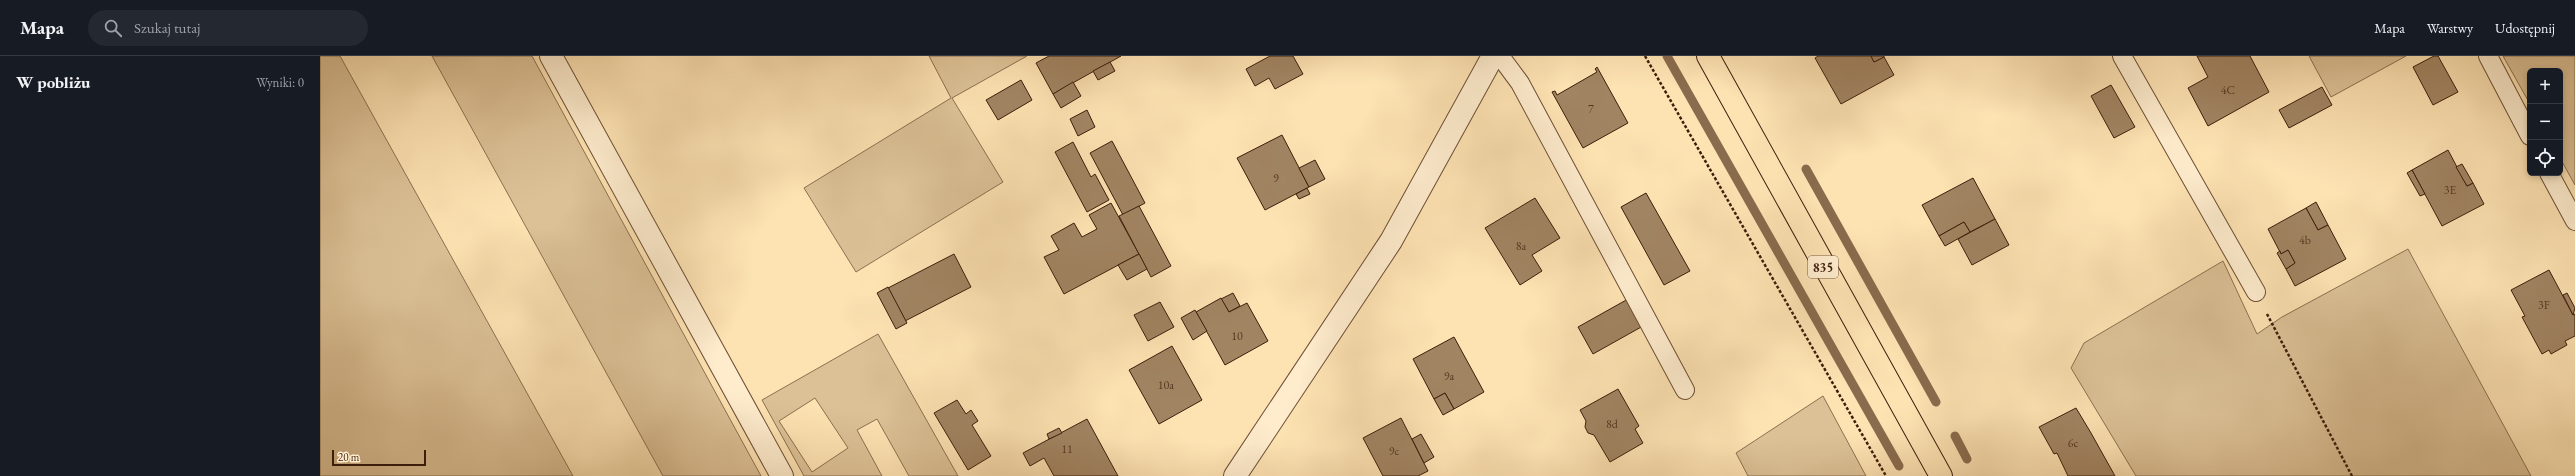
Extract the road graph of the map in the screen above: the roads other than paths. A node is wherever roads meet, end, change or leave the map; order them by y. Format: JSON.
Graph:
{"nodes":[{"id":1,"x":551,"y":56,"type":"edge"},
{"id":2,"x":1493,"y":56,"type":"edge"},
{"id":3,"x":1500,"y":56,"type":"edge"},
{"id":4,"x":1708,"y":56,"type":"edge"},
{"id":5,"x":2122,"y":56,"type":"edge"},
{"id":6,"x":2488,"y":56,"type":"edge"},
{"id":7,"x":2527,"y":130,"type":"edge"},
{"id":8,"x":2552,"y":176,"type":"edge"},
{"id":9,"x":2575,"y":221,"type":"edge"},
{"id":10,"x":2256,"y":292,"type":"road end"},
{"id":11,"x":1685,"y":390,"type":"dead end"},
{"id":12,"x":782,"y":476,"type":"edge"},
{"id":13,"x":1235,"y":476,"type":"edge"},
{"id":14,"x":1941,"y":476,"type":"edge"}],
"edges":[{"from":1,"to":12,"type":"street"},
{"from":2,"to":13,"type":"street"},
{"from":3,"to":11,"type":"lane"},
{"from":4,"to":14,"type":"main road","number":"835"},
{"from":5,"to":10,"type":"lane"},
{"from":6,"to":7,"type":"lane"},
{"from":8,"to":9,"type":"lane"}]}
